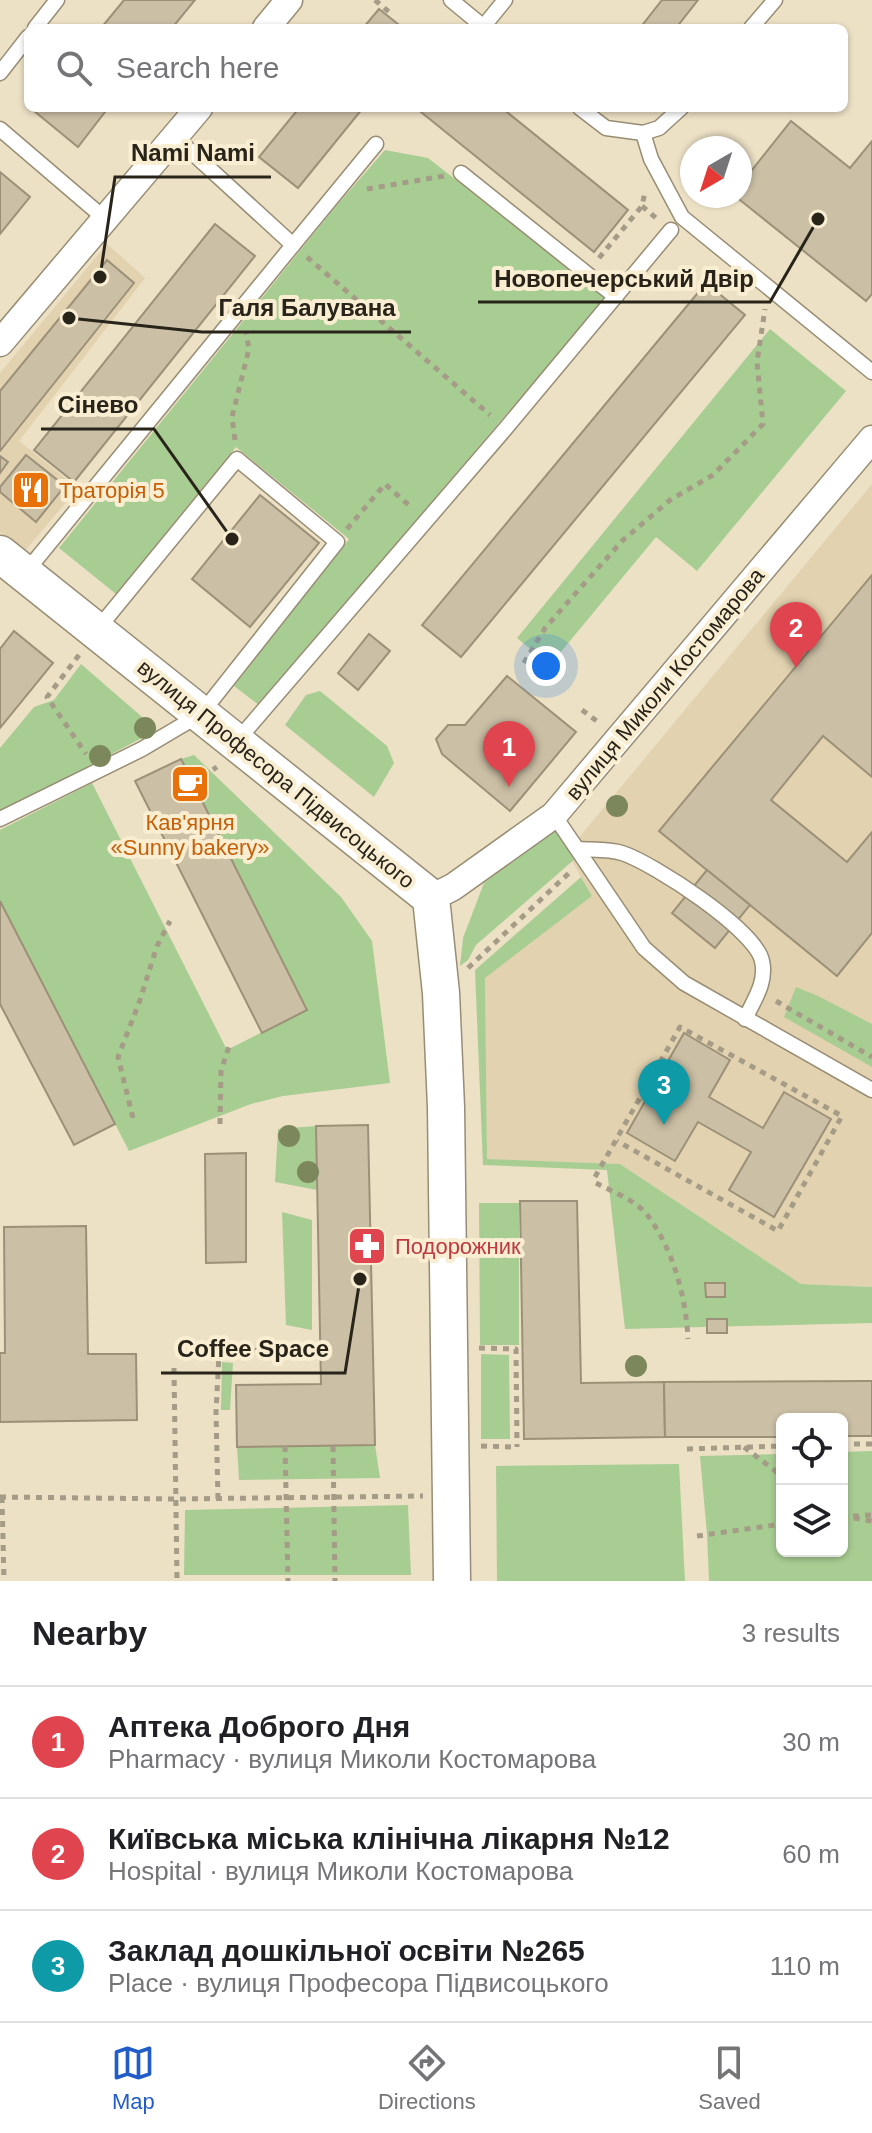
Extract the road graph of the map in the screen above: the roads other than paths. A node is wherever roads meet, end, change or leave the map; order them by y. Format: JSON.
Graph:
{"nodes":[{"id":1,"x":57,"y":0,"type":"edge"},
{"id":2,"x":289,"y":0,"type":"edge"},
{"id":3,"x":451,"y":0,"type":"edge"},
{"id":4,"x":505,"y":0,"type":"edge"},
{"id":5,"x":775,"y":0,"type":"edge"},
{"id":6,"x":38,"y":24,"type":"edge"},
{"id":7,"x":269,"y":24,"type":"edge"},
{"id":8,"x":480,"y":24,"type":"edge"},
{"id":9,"x":486,"y":24,"type":"edge"},
{"id":10,"x":754,"y":24,"type":"edge"},
{"id":11,"x":24,"y":42,"type":"edge"},
{"id":12,"x":0,"y":73,"type":"edge"},
{"id":13,"x":196,"y":112,"type":"edge"},
{"id":14,"x":585,"y":112,"type":"edge"},
{"id":15,"x":677,"y":112,"type":"edge"},
{"id":16,"x":0,"y":129,"type":"edge"},
{"id":17,"x":643,"y":133,"type":"junction"},
{"id":18,"x":175,"y":137,"type":"junction"},
{"id":19,"x":376,"y":144,"type":"dead end"},
{"id":20,"x":461,"y":173,"type":"road end"},
{"id":21,"x":104,"y":218,"type":"junction"},
{"id":22,"x":671,"y":230,"type":"dead end"},
{"id":23,"x":293,"y":245,"type":"junction"},
{"id":24,"x":616,"y":297,"type":"junction"},
{"id":25,"x":0,"y":343,"type":"edge"},
{"id":26,"x":872,"y":372,"type":"edge"},
{"id":27,"x":872,"y":439,"type":"edge"},
{"id":28,"x":8,"y":563,"type":"edge"},
{"id":29,"x":89,"y":642,"type":"junction"},
{"id":30,"x":201,"y":714,"type":"junction"},
{"id":31,"x":228,"y":753,"type":"junction"},
{"id":32,"x":554,"y":815,"type":"junction"},
{"id":33,"x":0,"y":819,"type":"edge"},
{"id":34,"x":582,"y":854,"type":"junction"},
{"id":35,"x":431,"y":898,"type":"junction"},
{"id":36,"x":745,"y":1019,"type":"junction"},
{"id":37,"x":872,"y":1090,"type":"edge"},
{"id":38,"x":452,"y":1581,"type":"edge"}],
"edges":[{"from":1,"to":6,"type":"lane"},
{"from":2,"to":7,"type":"street"},
{"from":3,"to":8,"type":"lane"},
{"from":4,"to":9,"type":"lane"},
{"from":5,"to":10,"type":"lane"},
{"from":11,"to":12,"type":"lane"},
{"from":13,"to":18,"type":"street"},
{"from":14,"to":17,"type":"lane"},
{"from":15,"to":17,"type":"lane"},
{"from":16,"to":21,"type":"lane"},
{"from":17,"to":26,"type":"lane"},
{"from":18,"to":21,"type":"street"},
{"from":18,"to":23,"type":"lane"},
{"from":19,"to":23,"type":"lane"},
{"from":20,"to":24,"type":"lane"},
{"from":21,"to":25,"type":"street"},
{"from":22,"to":24,"type":"lane"},
{"from":23,"to":28,"type":"lane"},
{"from":24,"to":31,"type":"lane"},
{"from":27,"to":32,"type":"street","name":"вулиця Миколи Костомарова"},
{"from":28,"to":29,"type":"street","name":"вулиця Професора Підвисоцького"},
{"from":29,"to":30,"type":"street","name":"вулиця Професора Підвисоцького"},
{"from":29,"to":30,"type":"lane"},
{"from":30,"to":31,"type":"street","name":"вулиця Професора Підвисоцького"},
{"from":30,"to":33,"type":"lane"},
{"from":31,"to":35,"type":"street","name":"вулиця Професора Підвисоцького"},
{"from":32,"to":34,"type":"lane"},
{"from":32,"to":35,"type":"street","name":"вулиця Миколи Костомарова"},
{"from":34,"to":36,"type":"lane"},
{"from":34,"to":36,"type":"lane"},
{"from":35,"to":38,"type":"street","name":"вулиця Професора Підвисоцького"},
{"from":36,"to":37,"type":"lane"}]}
